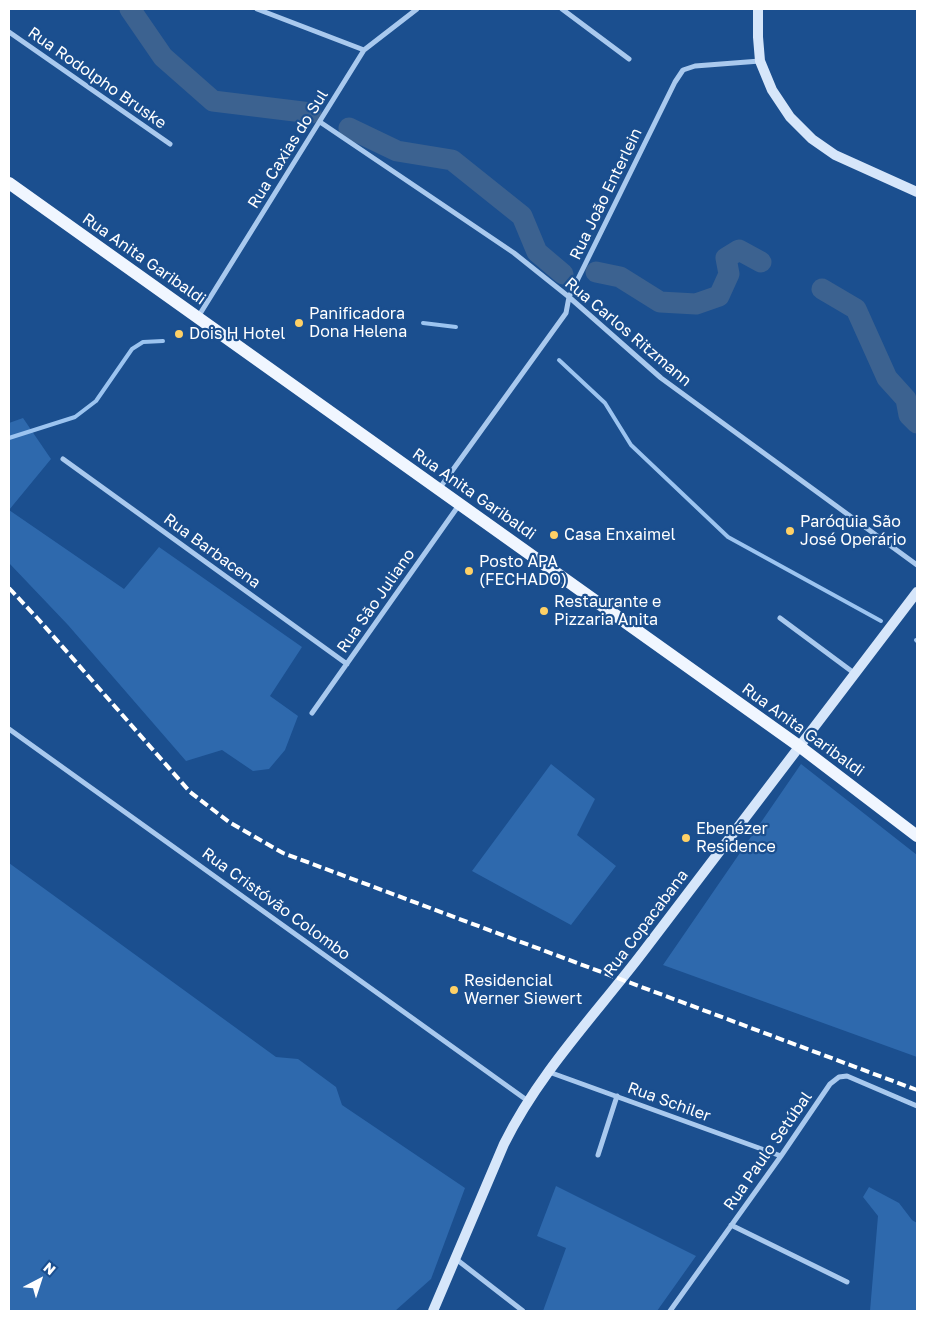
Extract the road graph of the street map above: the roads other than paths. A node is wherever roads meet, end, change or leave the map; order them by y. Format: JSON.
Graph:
{"nodes":[{"id":1,"x":257,"y":9,"type":"edge"},
{"id":2,"x":417,"y":9,"type":"edge"},
{"id":3,"x":562,"y":9,"type":"edge"},
{"id":4,"x":758,"y":9,"type":"edge"},
{"id":5,"x":9,"y":32,"type":"edge"},
{"id":6,"x":364,"y":50,"type":"junction"},
{"id":7,"x":628,"y":60,"type":"dead end"},
{"id":8,"x":760,"y":61,"type":"junction"},
{"id":9,"x":320,"y":122,"type":"junction"},
{"id":10,"x":170,"y":144,"type":"dead end"},
{"id":11,"x":9,"y":183,"type":"edge"},
{"id":12,"x":917,"y":192,"type":"edge"},
{"id":13,"x":569,"y":297,"type":"junction"},
{"id":14,"x":198,"y":318,"type":"junction"},
{"id":15,"x":63,"y":458,"type":"dead end"},
{"id":16,"x":438,"y":489,"type":"junction"},
{"id":17,"x":460,"y":504,"type":"junction"},
{"id":18,"x":917,"y":565,"type":"edge"},
{"id":19,"x":917,"y":592,"type":"edge"},
{"id":20,"x":780,"y":618,"type":"dead end"},
{"id":21,"x":347,"y":664,"type":"junction"},
{"id":22,"x":855,"y":674,"type":"junction"},
{"id":23,"x":312,"y":712,"type":"dead end"},
{"id":24,"x":9,"y":728,"type":"edge"},
{"id":25,"x":799,"y":746,"type":"junction"},
{"id":26,"x":917,"y":836,"type":"edge"},
{"id":27,"x":549,"y":1072,"type":"junction"},
{"id":28,"x":617,"y":1096,"type":"junction"},
{"id":29,"x":528,"y":1100,"type":"junction"},
{"id":30,"x":917,"y":1106,"type":"edge"},
{"id":31,"x":598,"y":1155,"type":"dead end"},
{"id":32,"x":781,"y":1156,"type":"junction"},
{"id":33,"x":732,"y":1225,"type":"junction"},
{"id":34,"x":456,"y":1259,"type":"junction"},
{"id":35,"x":847,"y":1282,"type":"dead end"},
{"id":36,"x":433,"y":1311,"type":"edge"},
{"id":37,"x":523,"y":1311,"type":"edge"},
{"id":38,"x":670,"y":1311,"type":"edge"}],
"edges":[{"from":1,"to":6,"type":"street"},
{"from":2,"to":6,"type":"street","name":"Rua Caxias do Sul"},
{"from":3,"to":7,"type":"street"},
{"from":4,"to":8,"type":"main road"},
{"from":5,"to":10,"type":"street","name":"Rua Rodolpho Bruske"},
{"from":6,"to":9,"type":"street","name":"Rua Caxias do Sul"},
{"from":8,"to":12,"type":"main road"},
{"from":8,"to":13,"type":"street","name":"Rua João Enterlein"},
{"from":9,"to":13,"type":"street","name":"Rua Carlos Ritzmann"},
{"from":9,"to":14,"type":"street","name":"Rua Caxias do Sul"},
{"from":11,"to":14,"type":"main road","name":"Rua Anita Garibaldi"},
{"from":13,"to":16,"type":"street","name":"Rua João Enterlein"},
{"from":13,"to":18,"type":"street","name":"Rua Carlos Ritzmann"},
{"from":14,"to":16,"type":"main road","name":"Rua Anita Garibaldi"},
{"from":15,"to":21,"type":"street","name":"Rua Barbacena"},
{"from":16,"to":17,"type":"main road","name":"Rua Anita Garibaldi"},
{"from":17,"to":21,"type":"street","name":"Rua São Juliano"},
{"from":17,"to":25,"type":"main road","name":"Rua Anita Garibaldi"},
{"from":19,"to":22,"type":"main road","name":"Rua Copacabana"},
{"from":20,"to":22,"type":"street"},
{"from":21,"to":23,"type":"street","name":"Rua São Juliano"},
{"from":22,"to":25,"type":"main road","name":"Rua Copacabana"},
{"from":24,"to":29,"type":"street","name":"Rua Cristóvão Colombo"},
{"from":25,"to":26,"type":"main road","name":"Rua Anita Garibaldi"},
{"from":25,"to":27,"type":"main road","name":"Rua Copacabana"},
{"from":27,"to":28,"type":"street","name":"Rua Schiler"},
{"from":27,"to":29,"type":"main road","name":"Rua Copacabana"},
{"from":28,"to":31,"type":"street"},
{"from":28,"to":32,"type":"street","name":"Rua Schiler"},
{"from":29,"to":34,"type":"main road","name":"Rua Copacabana"},
{"from":30,"to":32,"type":"street","name":"Rua Paulo Setúbal"},
{"from":32,"to":33,"type":"street","name":"Rua Paulo Setúbal"},
{"from":33,"to":35,"type":"street"},
{"from":33,"to":38,"type":"street","name":"Rua Paulo Setúbal"},
{"from":34,"to":36,"type":"main road","name":"Rua Copacabana"},
{"from":34,"to":37,"type":"street"}]}
